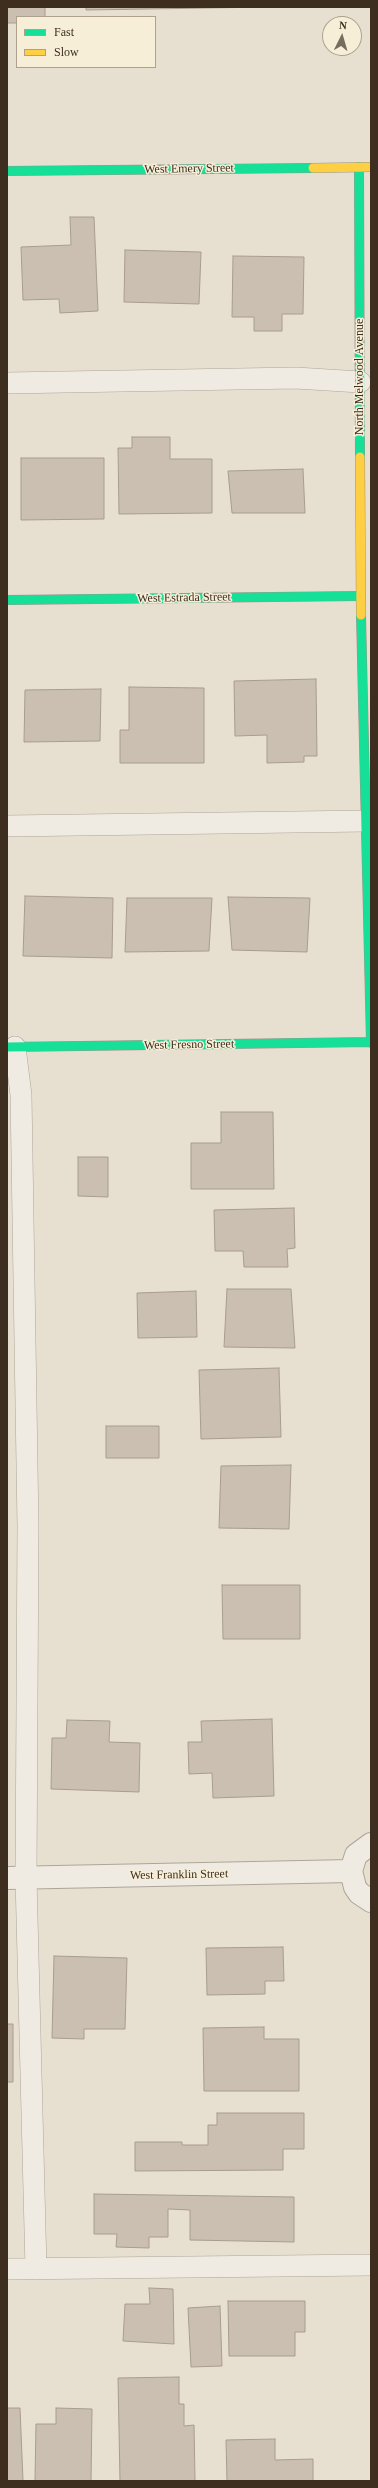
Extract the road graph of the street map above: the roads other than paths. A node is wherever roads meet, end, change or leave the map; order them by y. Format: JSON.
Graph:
{"nodes":[{"id":1,"x":359,"y":167,"type":"junction"},
{"id":2,"x":371,"y":167,"type":"edge"},
{"id":3,"x":7,"y":170,"type":"edge"},
{"id":4,"x":360,"y":382,"type":"junction"},
{"id":5,"x":7,"y":383,"type":"edge"},
{"id":6,"x":361,"y":596,"type":"junction"},
{"id":7,"x":7,"y":600,"type":"edge"},
{"id":8,"x":366,"y":821,"type":"junction"},
{"id":9,"x":7,"y":826,"type":"edge"},
{"id":10,"x":371,"y":1043,"type":"edge"},
{"id":11,"x":11,"y":1047,"type":"edge"},
{"id":12,"x":371,"y":1844,"type":"edge"},
{"id":13,"x":351,"y":1871,"type":"junction"},
{"id":14,"x":16,"y":1878,"type":"edge"},
{"id":15,"x":371,"y":1900,"type":"edge"},
{"id":16,"x":371,"y":2265,"type":"edge"},
{"id":17,"x":36,"y":2269,"type":"junction"},
{"id":18,"x":7,"y":2270,"type":"edge"}],
"edges":[{"from":1,"to":2,"type":"street","name":"West Emery Street"},
{"from":1,"to":3,"type":"street","name":"West Emery Street"},
{"from":1,"to":4,"type":"street","name":"North Melwood Avenue"},
{"from":4,"to":5,"type":"lane"},
{"from":4,"to":6,"type":"street","name":"North Melwood Avenue"},
{"from":6,"to":7,"type":"street","name":"West Estrada Street"},
{"from":6,"to":8,"type":"street","name":"North Melwood Avenue"},
{"from":8,"to":9,"type":"lane"},
{"from":8,"to":10,"type":"street","name":"North Melwood Avenue"},
{"from":10,"to":11,"type":"street","name":"West Fresno Street"},
{"from":11,"to":14,"type":"lane"},
{"from":12,"to":13,"type":"street"},
{"from":13,"to":14,"type":"street","name":"West Franklin Street"},
{"from":13,"to":15,"type":"street"},
{"from":14,"to":17,"type":"lane"},
{"from":16,"to":17,"type":"lane"},
{"from":17,"to":18,"type":"lane"}]}
